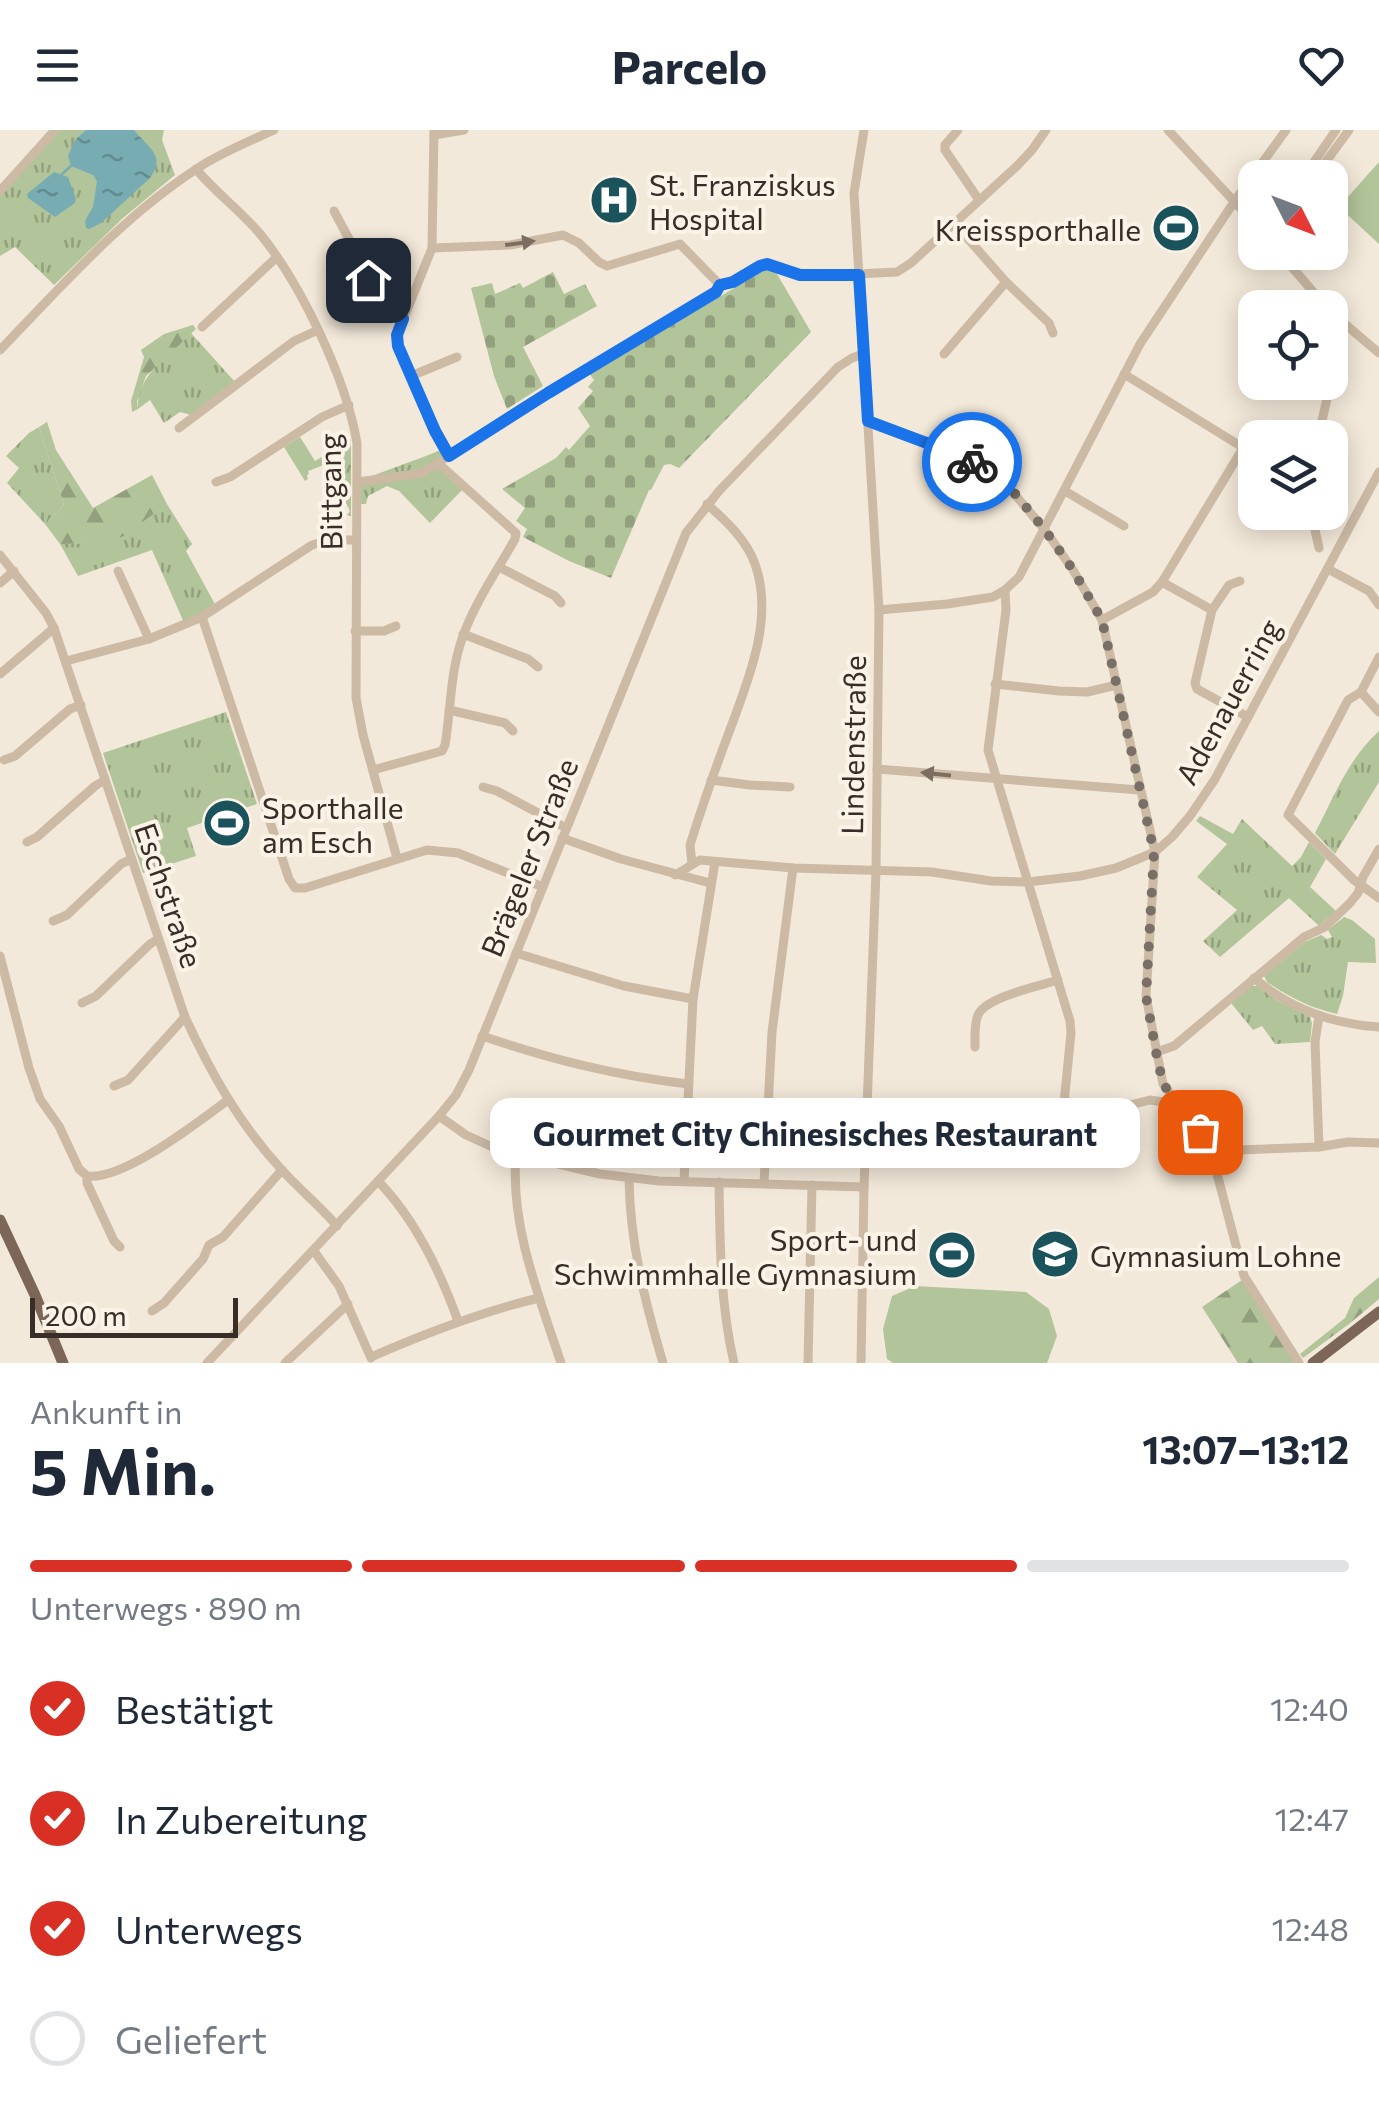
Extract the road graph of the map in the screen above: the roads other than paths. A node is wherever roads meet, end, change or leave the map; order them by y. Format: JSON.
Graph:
{"nodes":[{"id":1,"x":55,"y":130,"type":"edge"},
{"id":2,"x":274,"y":130,"type":"edge"},
{"id":3,"x":464,"y":130,"type":"edge"},
{"id":4,"x":864,"y":130,"type":"edge"},
{"id":5,"x":958,"y":130,"type":"edge"},
{"id":6,"x":1046,"y":130,"type":"edge"},
{"id":7,"x":1168,"y":130,"type":"edge"},
{"id":8,"x":1286,"y":130,"type":"edge"},
{"id":9,"x":1336,"y":130,"type":"edge"},
{"id":10,"x":1349,"y":130,"type":"edge"},
{"id":11,"x":434,"y":132,"type":"edge"},
{"id":12,"x":196,"y":169,"type":"junction"},
{"id":13,"x":0,"y":190,"type":"edge"},
{"id":14,"x":979,"y":200,"type":"junction"},
{"id":15,"x":1234,"y":202,"type":"junction"},
{"id":16,"x":1238,"y":206,"type":"edge"},
{"id":17,"x":334,"y":211,"type":"dead end"},
{"id":18,"x":954,"y":224,"type":"junction"},
{"id":19,"x":432,"y":248,"type":"junction"},
{"id":20,"x":277,"y":257,"type":"junction"},
{"id":21,"x":1295,"y":270,"type":"edge"},
{"id":22,"x":859,"y":275,"type":"junction"},
{"id":23,"x":1006,"y":282,"type":"junction"},
{"id":24,"x":720,"y":285,"type":"junction"},
{"id":25,"x":1312,"y":290,"type":"edge"},
{"id":26,"x":403,"y":319,"type":"junction"},
{"id":27,"x":1348,"y":326,"type":"edge"},
{"id":28,"x":202,"y":327,"type":"dead end"},
{"id":29,"x":318,"y":330,"type":"junction"},
{"id":30,"x":1053,"y":333,"type":"dead end"},
{"id":31,"x":0,"y":350,"type":"edge"},
{"id":32,"x":1379,"y":352,"type":"edge"},
{"id":33,"x":864,"y":354,"type":"junction"},
{"id":34,"x":944,"y":354,"type":"dead end"},
{"id":35,"x":458,"y":357,"type":"dead end"},
{"id":36,"x":1124,"y":374,"type":"junction"},
{"id":37,"x":411,"y":376,"type":"junction"},
{"id":38,"x":348,"y":405,"type":"junction"},
{"id":39,"x":868,"y":421,"type":"junction"},
{"id":40,"x":179,"y":428,"type":"dead end"},
{"id":41,"x":1238,"y":445,"type":"edge"},
{"id":42,"x":449,"y":456,"type":"junction"},
{"id":43,"x":1238,"y":456,"type":"edge"},
{"id":44,"x":438,"y":463,"type":"junction"},
{"id":45,"x":1379,"y":472,"type":"edge"},
{"id":46,"x":216,"y":482,"type":"dead end"},
{"id":47,"x":358,"y":482,"type":"junction"},
{"id":48,"x":1065,"y":490,"type":"junction"},
{"id":49,"x":707,"y":504,"type":"junction"},
{"id":50,"x":1124,"y":526,"type":"dead end"},
{"id":51,"x":1045,"y":530,"type":"junction"},
{"id":52,"x":1315,"y":530,"type":"edge"},
{"id":53,"x":356,"y":540,"type":"junction"},
{"id":54,"x":1319,"y":548,"type":"dead end"},
{"id":55,"x":0,"y":555,"type":"edge"},
{"id":56,"x":500,"y":566,"type":"junction"},
{"id":57,"x":1328,"y":569,"type":"junction"},
{"id":58,"x":14,"y":571,"type":"junction"},
{"id":59,"x":118,"y":571,"type":"dead end"},
{"id":60,"x":1240,"y":580,"type":"dead end"},
{"id":61,"x":1162,"y":582,"type":"junction"},
{"id":62,"x":0,"y":583,"type":"edge"},
{"id":63,"x":1005,"y":590,"type":"junction"},
{"id":64,"x":561,"y":603,"type":"dead end"},
{"id":65,"x":1379,"y":606,"type":"edge"},
{"id":66,"x":879,"y":610,"type":"junction"},
{"id":67,"x":1212,"y":610,"type":"junction"},
{"id":68,"x":202,"y":618,"type":"junction"},
{"id":69,"x":1102,"y":620,"type":"junction"},
{"id":70,"x":396,"y":626,"type":"dead end"},
{"id":71,"x":54,"y":628,"type":"junction"},
{"id":72,"x":355,"y":631,"type":"junction"},
{"id":73,"x":463,"y":634,"type":"junction"},
{"id":74,"x":149,"y":639,"type":"junction"},
{"id":75,"x":1379,"y":657,"type":"edge"},
{"id":76,"x":66,"y":660,"type":"junction"},
{"id":77,"x":538,"y":667,"type":"dead end"},
{"id":78,"x":0,"y":674,"type":"edge"},
{"id":79,"x":995,"y":684,"type":"junction"},
{"id":80,"x":1117,"y":685,"type":"junction"},
{"id":81,"x":1361,"y":692,"type":"junction"},
{"id":82,"x":80,"y":705,"type":"junction"},
{"id":83,"x":449,"y":710,"type":"junction"},
{"id":84,"x":1379,"y":712,"type":"edge"},
{"id":85,"x":1248,"y":717,"type":"junction"},
{"id":86,"x":513,"y":732,"type":"dead end"},
{"id":87,"x":4,"y":760,"type":"dead end"},
{"id":88,"x":877,"y":769,"type":"junction"},
{"id":89,"x":373,"y":770,"type":"junction"},
{"id":90,"x":995,"y":778,"type":"junction"},
{"id":91,"x":105,"y":780,"type":"junction"},
{"id":92,"x":711,"y":780,"type":"junction"},
{"id":93,"x":483,"y":787,"type":"dead end"},
{"id":94,"x":790,"y":787,"type":"dead end"},
{"id":95,"x":1140,"y":790,"type":"junction"},
{"id":96,"x":564,"y":833,"type":"junction"},
{"id":97,"x":27,"y":842,"type":"dead end"},
{"id":98,"x":1379,"y":849,"type":"edge"},
{"id":99,"x":1154,"y":852,"type":"junction"},
{"id":100,"x":397,"y":858,"type":"junction"},
{"id":101,"x":131,"y":859,"type":"junction"},
{"id":102,"x":715,"y":862,"type":"junction"},
{"id":103,"x":692,"y":864,"type":"junction"},
{"id":104,"x":794,"y":868,"type":"junction"},
{"id":105,"x":876,"y":871,"type":"junction"},
{"id":106,"x":675,"y":875,"type":"junction"},
{"id":107,"x":1027,"y":882,"type":"junction"},
{"id":108,"x":710,"y":883,"type":"junction"},
{"id":109,"x":1362,"y":885,"type":"junction"},
{"id":110,"x":543,"y":887,"type":"junction"},
{"id":111,"x":1379,"y":898,"type":"edge"},
{"id":112,"x":53,"y":921,"type":"dead end"},
{"id":113,"x":158,"y":940,"type":"junction"},
{"id":114,"x":516,"y":952,"type":"junction"},
{"id":115,"x":0,"y":956,"type":"edge"},
{"id":116,"x":1254,"y":978,"type":"junction"},
{"id":117,"x":1058,"y":980,"type":"junction"},
{"id":118,"x":693,"y":999,"type":"junction"},
{"id":119,"x":82,"y":1003,"type":"dead end"},
{"id":120,"x":1319,"y":1016,"type":"junction"},
{"id":121,"x":186,"y":1018,"type":"junction"},
{"id":122,"x":1379,"y":1027,"type":"edge"},
{"id":123,"x":482,"y":1036,"type":"junction"},
{"id":124,"x":974,"y":1046,"type":"dead end"},
{"id":125,"x":1156,"y":1052,"type":"junction"},
{"id":126,"x":688,"y":1084,"type":"junction"},
{"id":127,"x":1163,"y":1084,"type":"junction"},
{"id":128,"x":114,"y":1086,"type":"dead end"},
{"id":129,"x":228,"y":1100,"type":"junction"},
{"id":130,"x":1150,"y":1100,"type":"junction"},
{"id":131,"x":1180,"y":1107,"type":"junction"},
{"id":132,"x":439,"y":1116,"type":"junction"},
{"id":133,"x":1062,"y":1123,"type":"junction"},
{"id":134,"x":868,"y":1133,"type":"junction"},
{"id":135,"x":1379,"y":1142,"type":"edge"},
{"id":136,"x":1319,"y":1147,"type":"junction"},
{"id":137,"x":1211,"y":1151,"type":"junction"},
{"id":138,"x":516,"y":1154,"type":"junction"},
{"id":139,"x":282,"y":1170,"type":"junction"},
{"id":140,"x":86,"y":1176,"type":"junction"},
{"id":141,"x":629,"y":1179,"type":"junction"},
{"id":142,"x":378,"y":1182,"type":"junction"},
{"id":143,"x":684,"y":1182,"type":"junction"},
{"id":144,"x":719,"y":1182,"type":"junction"},
{"id":145,"x":764,"y":1183,"type":"junction"},
{"id":146,"x":812,"y":1185,"type":"junction"},
{"id":147,"x":864,"y":1186,"type":"junction"},
{"id":148,"x":0,"y":1220,"type":"edge"},
{"id":149,"x":337,"y":1226,"type":"junction"},
{"id":150,"x":120,"y":1247,"type":"dead end"},
{"id":151,"x":314,"y":1251,"type":"junction"},
{"id":152,"x":539,"y":1298,"type":"junction"},
{"id":153,"x":348,"y":1304,"type":"junction"},
{"id":154,"x":152,"y":1312,"type":"dead end"},
{"id":155,"x":1379,"y":1312,"type":"edge"},
{"id":156,"x":458,"y":1321,"type":"junction"},
{"id":157,"x":372,"y":1360,"type":"edge"},
{"id":158,"x":64,"y":1363,"type":"edge"},
{"id":159,"x":206,"y":1363,"type":"edge"},
{"id":160,"x":284,"y":1363,"type":"edge"},
{"id":161,"x":561,"y":1363,"type":"edge"},
{"id":162,"x":663,"y":1363,"type":"edge"},
{"id":163,"x":734,"y":1363,"type":"edge"},
{"id":164,"x":808,"y":1363,"type":"edge"},
{"id":165,"x":861,"y":1363,"type":"edge"},
{"id":166,"x":1299,"y":1363,"type":"edge"},
{"id":167,"x":1313,"y":1363,"type":"edge"}],
"edges":[{"from":1,"to":13,"type":"street"},
{"from":2,"to":12,"type":"street"},
{"from":3,"to":11,"type":"street"},
{"from":4,"to":22,"type":"street","name":"Lindenstraße"},
{"from":5,"to":14,"type":"street"},
{"from":6,"to":14,"type":"street"},
{"from":7,"to":15,"type":"street"},
{"from":8,"to":15,"type":"street"},
{"from":9,"to":10,"type":"street"},
{"from":11,"to":19,"type":"street"},
{"from":12,"to":20,"type":"street","name":"Bittgang"},
{"from":12,"to":31,"type":"street"},
{"from":14,"to":18,"type":"street"},
{"from":15,"to":16,"type":"street"},
{"from":15,"to":36,"type":"street"},
{"from":17,"to":26,"type":"street"},
{"from":18,"to":22,"type":"street"},
{"from":18,"to":23,"type":"street"},
{"from":19,"to":24,"type":"street","one_way":true},
{"from":19,"to":26,"type":"street"},
{"from":20,"to":28,"type":"street"},
{"from":20,"to":29,"type":"street","name":"Bittgang"},
{"from":21,"to":25,"type":"street"},
{"from":22,"to":24,"type":"street"},
{"from":22,"to":33,"type":"street","name":"Lindenstraße"},
{"from":23,"to":30,"type":"street"},
{"from":23,"to":34,"type":"street"},
{"from":24,"to":42,"type":"street"},
{"from":26,"to":37,"type":"street"},
{"from":27,"to":32,"type":"street"},
{"from":29,"to":38,"type":"street","name":"Bittgang"},
{"from":29,"to":40,"type":"street"},
{"from":33,"to":39,"type":"street","name":"Lindenstraße"},
{"from":33,"to":49,"type":"street","name":"Brägeler Straße"},
{"from":35,"to":37,"type":"street"},
{"from":36,"to":41,"type":"street"},
{"from":36,"to":48,"type":"street"},
{"from":37,"to":42,"type":"street"},
{"from":38,"to":46,"type":"street"},
{"from":38,"to":47,"type":"street","name":"Bittgang"},
{"from":39,"to":51,"type":"street"},
{"from":39,"to":66,"type":"street","name":"Lindenstraße"},
{"from":42,"to":44,"type":"street"},
{"from":43,"to":61,"type":"street"},
{"from":44,"to":47,"type":"street"},
{"from":44,"to":56,"type":"street"},
{"from":45,"to":57,"type":"street","name":"Adenauerring"},
{"from":47,"to":53,"type":"street","name":"Bittgang"},
{"from":48,"to":50,"type":"street"},
{"from":48,"to":51,"type":"street"},
{"from":49,"to":92,"type":"street"},
{"from":49,"to":96,"type":"street","name":"Brägeler Straße"},
{"from":51,"to":63,"type":"street"},
{"from":51,"to":69,"type":"street"},
{"from":52,"to":54,"type":"street"},
{"from":53,"to":68,"type":"street"},
{"from":53,"to":72,"type":"street","name":"Bittgang"},
{"from":55,"to":58,"type":"street","name":"Eschstraße"},
{"from":56,"to":64,"type":"street"},
{"from":56,"to":73,"type":"street"},
{"from":57,"to":65,"type":"street"},
{"from":57,"to":85,"type":"street","name":"Adenauerring"},
{"from":58,"to":62,"type":"street"},
{"from":58,"to":71,"type":"street","name":"Eschstraße"},
{"from":59,"to":74,"type":"street"},
{"from":60,"to":67,"type":"street"},
{"from":61,"to":67,"type":"street"},
{"from":61,"to":69,"type":"street"},
{"from":63,"to":66,"type":"street"},
{"from":63,"to":79,"type":"street"},
{"from":66,"to":88,"type":"street","name":"Lindenstraße"},
{"from":67,"to":85,"type":"street"},
{"from":68,"to":74,"type":"street"},
{"from":68,"to":100,"type":"street"},
{"from":69,"to":80,"type":"street"},
{"from":70,"to":72,"type":"street"},
{"from":71,"to":76,"type":"street","name":"Eschstraße"},
{"from":71,"to":78,"type":"street"},
{"from":72,"to":89,"type":"street","name":"Bittgang"},
{"from":73,"to":77,"type":"street"},
{"from":73,"to":83,"type":"street"},
{"from":74,"to":76,"type":"street"},
{"from":75,"to":81,"type":"street"},
{"from":76,"to":82,"type":"street","name":"Eschstraße"},
{"from":79,"to":80,"type":"street"},
{"from":79,"to":90,"type":"street"},
{"from":80,"to":95,"type":"street"},
{"from":81,"to":84,"type":"street"},
{"from":81,"to":109,"type":"street"},
{"from":82,"to":87,"type":"street"},
{"from":82,"to":91,"type":"street","name":"Eschstraße"},
{"from":83,"to":86,"type":"street"},
{"from":83,"to":89,"type":"street"},
{"from":85,"to":99,"type":"street","name":"Adenauerring"},
{"from":90,"to":88,"type":"street","one_way":true},
{"from":88,"to":105,"type":"street","name":"Lindenstraße"},
{"from":89,"to":100,"type":"street","name":"Bittgang"},
{"from":90,"to":95,"type":"street"},
{"from":90,"to":107,"type":"street"},
{"from":91,"to":97,"type":"street"},
{"from":91,"to":101,"type":"street","name":"Eschstraße"},
{"from":92,"to":94,"type":"street"},
{"from":92,"to":103,"type":"street"},
{"from":93,"to":96,"type":"street"},
{"from":95,"to":99,"type":"street"},
{"from":96,"to":106,"type":"street"},
{"from":96,"to":110,"type":"street","name":"Brägeler Straße"},
{"from":98,"to":109,"type":"street"},
{"from":99,"to":107,"type":"street","name":"Adenauerring"},
{"from":99,"to":125,"type":"street"},
{"from":100,"to":110,"type":"street"},
{"from":101,"to":112,"type":"street"},
{"from":101,"to":113,"type":"street","name":"Eschstraße"},
{"from":102,"to":103,"type":"street","name":"Adenauerring"},
{"from":102,"to":104,"type":"street","name":"Adenauerring"},
{"from":102,"to":108,"type":"street"},
{"from":103,"to":106,"type":"street"},
{"from":104,"to":105,"type":"street","name":"Adenauerring"},
{"from":104,"to":145,"type":"street"},
{"from":105,"to":107,"type":"street","name":"Adenauerring"},
{"from":105,"to":134,"type":"street","name":"Lindenstraße"},
{"from":106,"to":108,"type":"street"},
{"from":107,"to":117,"type":"street"},
{"from":108,"to":118,"type":"street"},
{"from":109,"to":111,"type":"street"},
{"from":109,"to":116,"type":"street"},
{"from":110,"to":114,"type":"street","name":"Brägeler Straße"},
{"from":113,"to":119,"type":"street"},
{"from":113,"to":121,"type":"street","name":"Eschstraße"},
{"from":114,"to":118,"type":"street"},
{"from":114,"to":123,"type":"street","name":"Brägeler Straße"},
{"from":115,"to":140,"type":"street"},
{"from":116,"to":120,"type":"street"},
{"from":116,"to":125,"type":"street"},
{"from":117,"to":124,"type":"street"},
{"from":117,"to":133,"type":"street"},
{"from":118,"to":126,"type":"street"},
{"from":120,"to":122,"type":"street"},
{"from":120,"to":136,"type":"street"},
{"from":121,"to":128,"type":"street"},
{"from":121,"to":129,"type":"street","name":"Eschstraße"},
{"from":123,"to":126,"type":"street"},
{"from":123,"to":132,"type":"street","name":"Brägeler Straße"},
{"from":125,"to":127,"type":"street"},
{"from":126,"to":143,"type":"street"},
{"from":127,"to":130,"type":"street"},
{"from":127,"to":131,"type":"street"},
{"from":129,"to":139,"type":"street","name":"Eschstraße"},
{"from":129,"to":140,"type":"street"},
{"from":130,"to":131,"type":"street"},
{"from":130,"to":133,"type":"street"},
{"from":131,"to":137,"type":"street"},
{"from":132,"to":138,"type":"street"},
{"from":132,"to":142,"type":"street","name":"Brägeler Straße"},
{"from":133,"to":134,"type":"street"},
{"from":134,"to":147,"type":"street","name":"Lindenstraße"},
{"from":135,"to":136,"type":"street"},
{"from":136,"to":137,"type":"street"},
{"from":137,"to":166,"type":"street"},
{"from":138,"to":141,"type":"street"},
{"from":138,"to":152,"type":"street"},
{"from":139,"to":149,"type":"street","name":"Eschstraße"},
{"from":139,"to":154,"type":"street"},
{"from":140,"to":150,"type":"street"},
{"from":141,"to":143,"type":"street"},
{"from":141,"to":162,"type":"street"},
{"from":142,"to":149,"type":"street","name":"Brägeler Straße"},
{"from":142,"to":156,"type":"street"},
{"from":143,"to":144,"type":"street"},
{"from":144,"to":145,"type":"street"},
{"from":144,"to":163,"type":"street"},
{"from":145,"to":146,"type":"street"},
{"from":146,"to":147,"type":"street"},
{"from":146,"to":164,"type":"street"},
{"from":147,"to":165,"type":"street","name":"Lindenstraße"},
{"from":148,"to":158,"type":"main road"},
{"from":149,"to":151,"type":"street","name":"Brägeler Straße"},
{"from":151,"to":153,"type":"street"},
{"from":151,"to":159,"type":"street","name":"Brägeler Straße"},
{"from":152,"to":156,"type":"street"},
{"from":152,"to":161,"type":"street"},
{"from":153,"to":157,"type":"street"},
{"from":153,"to":160,"type":"street"},
{"from":155,"to":167,"type":"main road"},
{"from":156,"to":157,"type":"street"}]}
